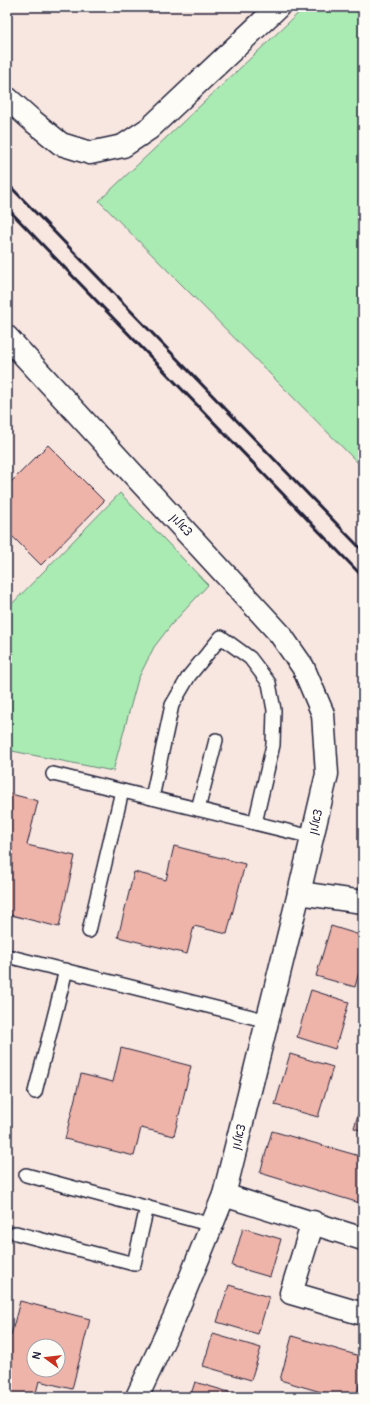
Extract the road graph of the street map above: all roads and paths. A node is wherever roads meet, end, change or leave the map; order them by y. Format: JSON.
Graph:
{"nodes":[{"id":1,"x":278,"y":7,"type":"edge"},
{"id":2,"x":7,"y":98,"type":"edge"},
{"id":3,"x":7,"y":337,"type":"edge"},
{"id":4,"x":216,"y":740,"type":"dead end"},
{"id":5,"x":53,"y":774,"type":"dead end"},
{"id":6,"x":122,"y":791,"type":"junction"},
{"id":7,"x":152,"y":798,"type":"junction"},
{"id":8,"x":198,"y":809,"type":"junction"},
{"id":9,"x":255,"y":823,"type":"junction"},
{"id":10,"x":312,"y":837,"type":"junction"},
{"id":11,"x":299,"y":893,"type":"junction"},
{"id":12,"x":363,"y":902,"type":"edge"},
{"id":13,"x":89,"y":931,"type":"dead end"},
{"id":14,"x":7,"y":956,"type":"edge"},
{"id":15,"x":66,"y":970,"type":"junction"},
{"id":16,"x":268,"y":1021,"type":"junction"},
{"id":17,"x":35,"y":1092,"type":"dead end"},
{"id":18,"x":26,"y":1175,"type":"dead end"},
{"id":19,"x":224,"y":1195,"type":"junction"},
{"id":20,"x":148,"y":1208,"type":"junction"},
{"id":21,"x":312,"y":1222,"type":"junction"},
{"id":22,"x":212,"y":1225,"type":"junction"},
{"id":23,"x":16,"y":1233,"type":"dead end"},
{"id":24,"x":363,"y":1238,"type":"edge"},
{"id":25,"x":363,"y":1314,"type":"edge"},
{"id":26,"x":137,"y":1397,"type":"edge"}],
"edges":[{"from":1,"to":2,"type":"street"},
{"from":3,"to":10,"type":"street","name":"צאלון"},
{"from":4,"to":8,"type":"lane"},
{"from":5,"to":6,"type":"lane"},
{"from":6,"to":7,"type":"lane"},
{"from":6,"to":13,"type":"lane"},
{"from":7,"to":8,"type":"lane"},
{"from":7,"to":9,"type":"lane"},
{"from":8,"to":9,"type":"lane"},
{"from":9,"to":10,"type":"lane"},
{"from":10,"to":11,"type":"street","name":"צאלון"},
{"from":11,"to":12,"type":"street"},
{"from":11,"to":16,"type":"street","name":"צאלון"},
{"from":14,"to":15,"type":"lane"},
{"from":15,"to":16,"type":"lane"},
{"from":15,"to":17,"type":"lane"},
{"from":16,"to":19,"type":"street","name":"צאלון"},
{"from":18,"to":20,"type":"lane"},
{"from":19,"to":21,"type":"street"},
{"from":19,"to":22,"type":"street","name":"צאלון"},
{"from":20,"to":22,"type":"lane"},
{"from":20,"to":23,"type":"lane"},
{"from":21,"to":24,"type":"street"},
{"from":21,"to":25,"type":"street"},
{"from":22,"to":26,"type":"street","name":"צאלון"}]}
